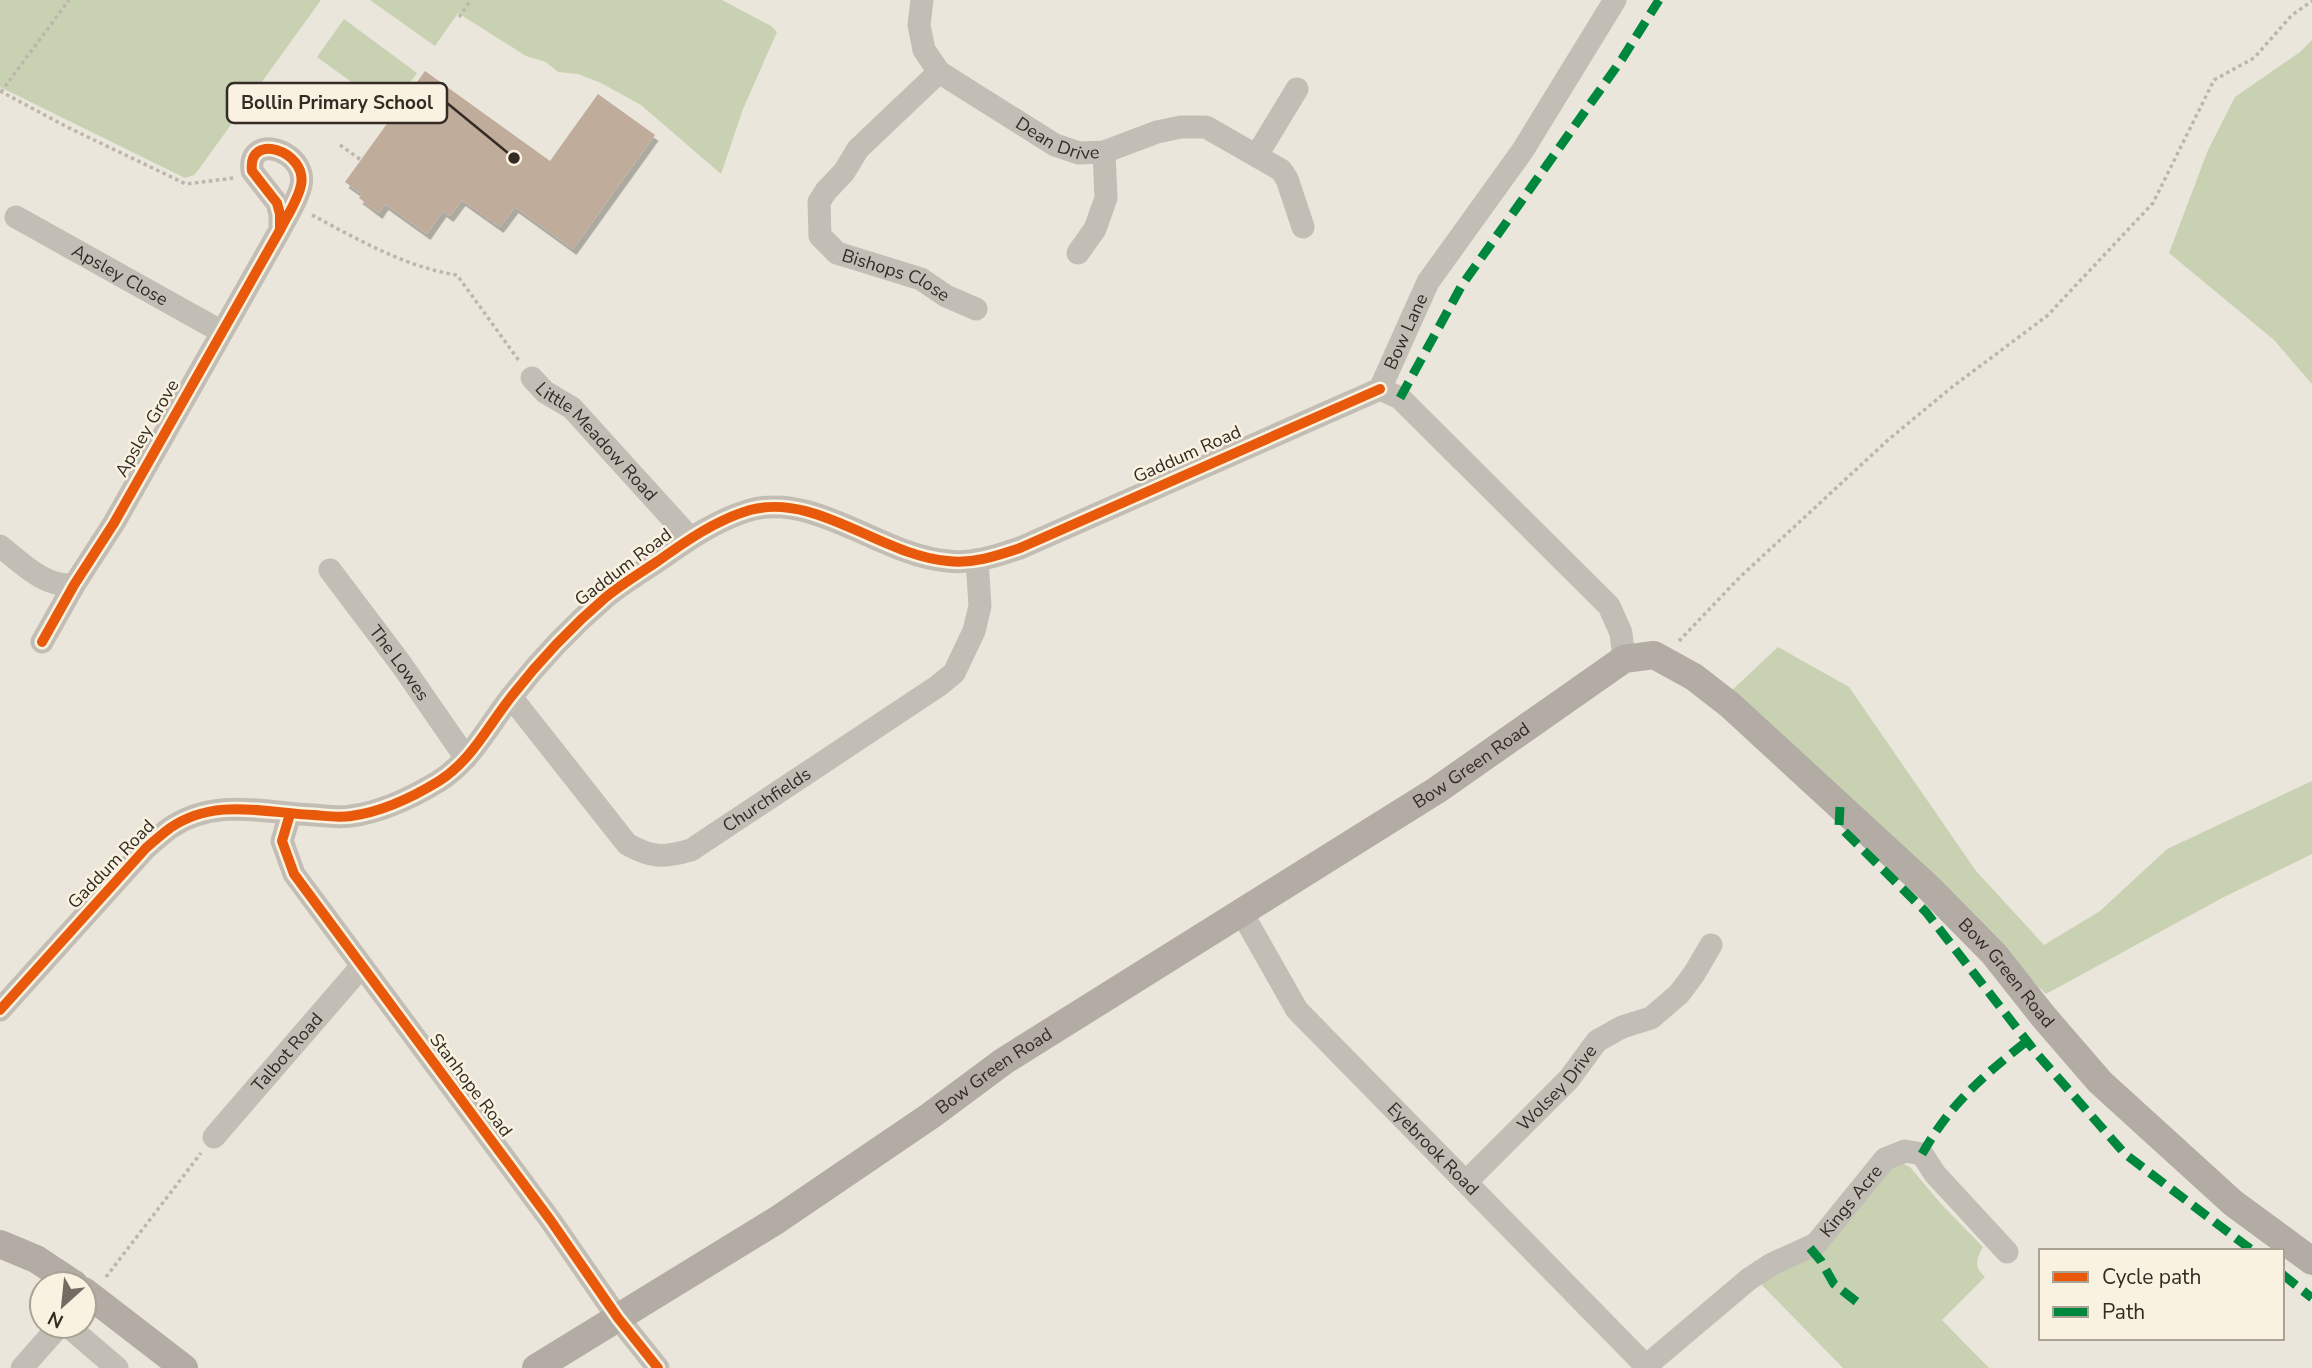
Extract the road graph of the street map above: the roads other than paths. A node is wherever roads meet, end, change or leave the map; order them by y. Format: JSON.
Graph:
{"nodes":[{"id":1,"x":922,"y":0,"type":"edge"},
{"id":2,"x":1615,"y":0,"type":"edge"},
{"id":3,"x":939,"y":72,"type":"junction"},
{"id":4,"x":1297,"y":89,"type":"dead end"},
{"id":5,"x":1104,"y":152,"type":"junction"},
{"id":6,"x":1257,"y":155,"type":"junction"},
{"id":7,"x":16,"y":217,"type":"dead end"},
{"id":8,"x":1303,"y":228,"type":"dead end"},
{"id":9,"x":280,"y":230,"type":"junction"},
{"id":10,"x":1078,"y":253,"type":"dead end"},
{"id":11,"x":976,"y":309,"type":"dead end"},
{"id":12,"x":222,"y":332,"type":"junction"},
{"id":13,"x":532,"y":378,"type":"road end"},
{"id":14,"x":1380,"y":389,"type":"junction"},
{"id":15,"x":690,"y":538,"type":"junction"},
{"id":16,"x":0,"y":546,"type":"edge"},
{"id":17,"x":977,"y":561,"type":"junction"},
{"id":18,"x":330,"y":570,"type":"dead end"},
{"id":19,"x":74,"y":585,"type":"junction"},
{"id":20,"x":43,"y":642,"type":"dead end"},
{"id":21,"x":1624,"y":659,"type":"junction"},
{"id":22,"x":511,"y":697,"type":"junction"},
{"id":23,"x":467,"y":758,"type":"junction"},
{"id":24,"x":290,"y":814,"type":"junction"},
{"id":25,"x":1242,"y":913,"type":"junction"},
{"id":26,"x":1710,"y":945,"type":"dead end"},
{"id":27,"x":361,"y":967,"type":"junction"},
{"id":28,"x":0,"y":1010,"type":"edge"},
{"id":29,"x":214,"y":1137,"type":"road end"},
{"id":30,"x":1466,"y":1182,"type":"junction"},
{"id":31,"x":0,"y":1244,"type":"edge"},
{"id":32,"x":2007,"y":1252,"type":"dead end"},
{"id":33,"x":2312,"y":1261,"type":"edge"},
{"id":34,"x":51,"y":1270,"type":"edge"},
{"id":35,"x":98,"y":1304,"type":"edge"},
{"id":36,"x":618,"y":1318,"type":"junction"},
{"id":37,"x":47,"y":1340,"type":"edge"},
{"id":38,"x":84,"y":1340,"type":"edge"},
{"id":39,"x":1647,"y":1367,"type":"edge"},
{"id":40,"x":22,"y":1368,"type":"edge"},
{"id":41,"x":117,"y":1368,"type":"edge"},
{"id":42,"x":184,"y":1368,"type":"edge"},
{"id":43,"x":536,"y":1368,"type":"edge"},
{"id":44,"x":657,"y":1368,"type":"edge"}],
"edges":[{"from":1,"to":3,"type":"street","name":"Dean Drive"},
{"from":2,"to":14,"type":"street","name":"Bow Lane"},
{"from":3,"to":5,"type":"street","name":"Dean Drive"},
{"from":3,"to":11,"type":"street","name":"Bishops Close"},
{"from":4,"to":6,"type":"street"},
{"from":5,"to":6,"type":"street","name":"Dean Drive"},
{"from":5,"to":10,"type":"street"},
{"from":6,"to":8,"type":"street","name":"Dean Drive"},
{"from":7,"to":12,"type":"street","name":"Apsley Close"},
{"from":9,"to":9,"type":"street","name":"Apsley Grove"},
{"from":9,"to":12,"type":"street","name":"Apsley Grove"},
{"from":12,"to":19,"type":"street","name":"Apsley Grove"},
{"from":13,"to":15,"type":"street","name":"Little Meadow Road"},
{"from":14,"to":17,"type":"street","name":"Gaddum Road"},
{"from":14,"to":21,"type":"street","name":"Bow Lane"},
{"from":15,"to":17,"type":"street","name":"Gaddum Road"},
{"from":15,"to":22,"type":"street","name":"Gaddum Road"},
{"from":16,"to":19,"type":"street"},
{"from":17,"to":22,"type":"street","name":"Churchfields"},
{"from":18,"to":23,"type":"street","name":"The Lowes"},
{"from":19,"to":20,"type":"street","name":"Apsley Grove"},
{"from":21,"to":25,"type":"main road","name":"Bow Green Road"},
{"from":21,"to":33,"type":"main road","name":"Bow Green Road"},
{"from":22,"to":23,"type":"street","name":"Gaddum Road"},
{"from":23,"to":24,"type":"street","name":"Gaddum Road"},
{"from":24,"to":27,"type":"street","name":"Stanhope Road"},
{"from":24,"to":28,"type":"street","name":"Gaddum Road"},
{"from":25,"to":30,"type":"street","name":"Eyebrook Road"},
{"from":25,"to":36,"type":"main road","name":"Bow Green Road"},
{"from":26,"to":30,"type":"street","name":"Wolsey Drive"},
{"from":27,"to":29,"type":"street","name":"Talbot Road"},
{"from":27,"to":36,"type":"street","name":"Stanhope Road"},
{"from":30,"to":39,"type":"street","name":"Eyebrook Road"},
{"from":31,"to":34,"type":"main road"},
{"from":32,"to":39,"type":"street","name":"Kings Acre"},
{"from":35,"to":42,"type":"main road"},
{"from":36,"to":43,"type":"main road","name":"Bow Green Road"},
{"from":36,"to":44,"type":"street","name":"Stanhope Road"},
{"from":37,"to":40,"type":"street"},
{"from":38,"to":41,"type":"street"}]}
